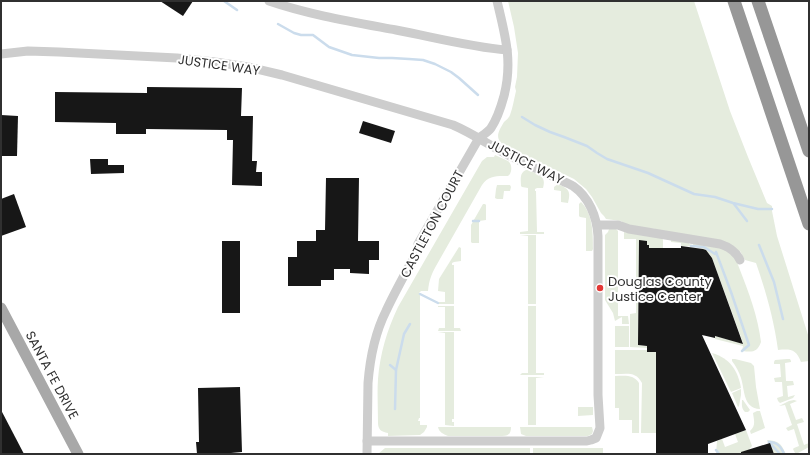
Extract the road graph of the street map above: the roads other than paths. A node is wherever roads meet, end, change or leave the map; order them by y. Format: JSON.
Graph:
{"nodes":[{"id":1,"x":268,"y":1,"type":"edge"},
{"id":2,"x":496,"y":1,"type":"edge"},
{"id":3,"x":734,"y":1,"type":"edge"},
{"id":4,"x":758,"y":1,"type":"edge"},
{"id":5,"x":507,"y":50,"type":"junction"},
{"id":6,"x":1,"y":54,"type":"edge"},
{"id":7,"x":479,"y":138,"type":"junction"},
{"id":8,"x":809,"y":151,"type":"edge"},
{"id":9,"x":809,"y":224,"type":"edge"},
{"id":10,"x":597,"y":225,"type":"junction"},
{"id":11,"x":740,"y":260,"type":"dead end"},
{"id":12,"x":1,"y":308,"type":"edge"},
{"id":13,"x":367,"y":441,"type":"junction"},
{"id":14,"x":78,"y":454,"type":"edge"},
{"id":15,"x":367,"y":454,"type":"edge"}],
"edges":[{"from":1,"to":5,"type":"street"},
{"from":2,"to":5,"type":"street","name":"CASTLETON COURT"},
{"from":3,"to":9,"type":"highway"},
{"from":4,"to":8,"type":"highway"},
{"from":5,"to":7,"type":"street","name":"CASTLETON COURT"},
{"from":6,"to":7,"type":"street","name":"JUSTICE WAY"},
{"from":7,"to":10,"type":"street","name":"JUSTICE WAY"},
{"from":7,"to":13,"type":"street","name":"CASTLETON COURT"},
{"from":10,"to":11,"type":"street"},
{"from":10,"to":13,"type":"street","name":"JUSTICE WAY"},
{"from":12,"to":14,"type":"main road","name":"SANTA FE DRIVE"},
{"from":13,"to":15,"type":"street","name":"CASTLETON COURT"}]}
